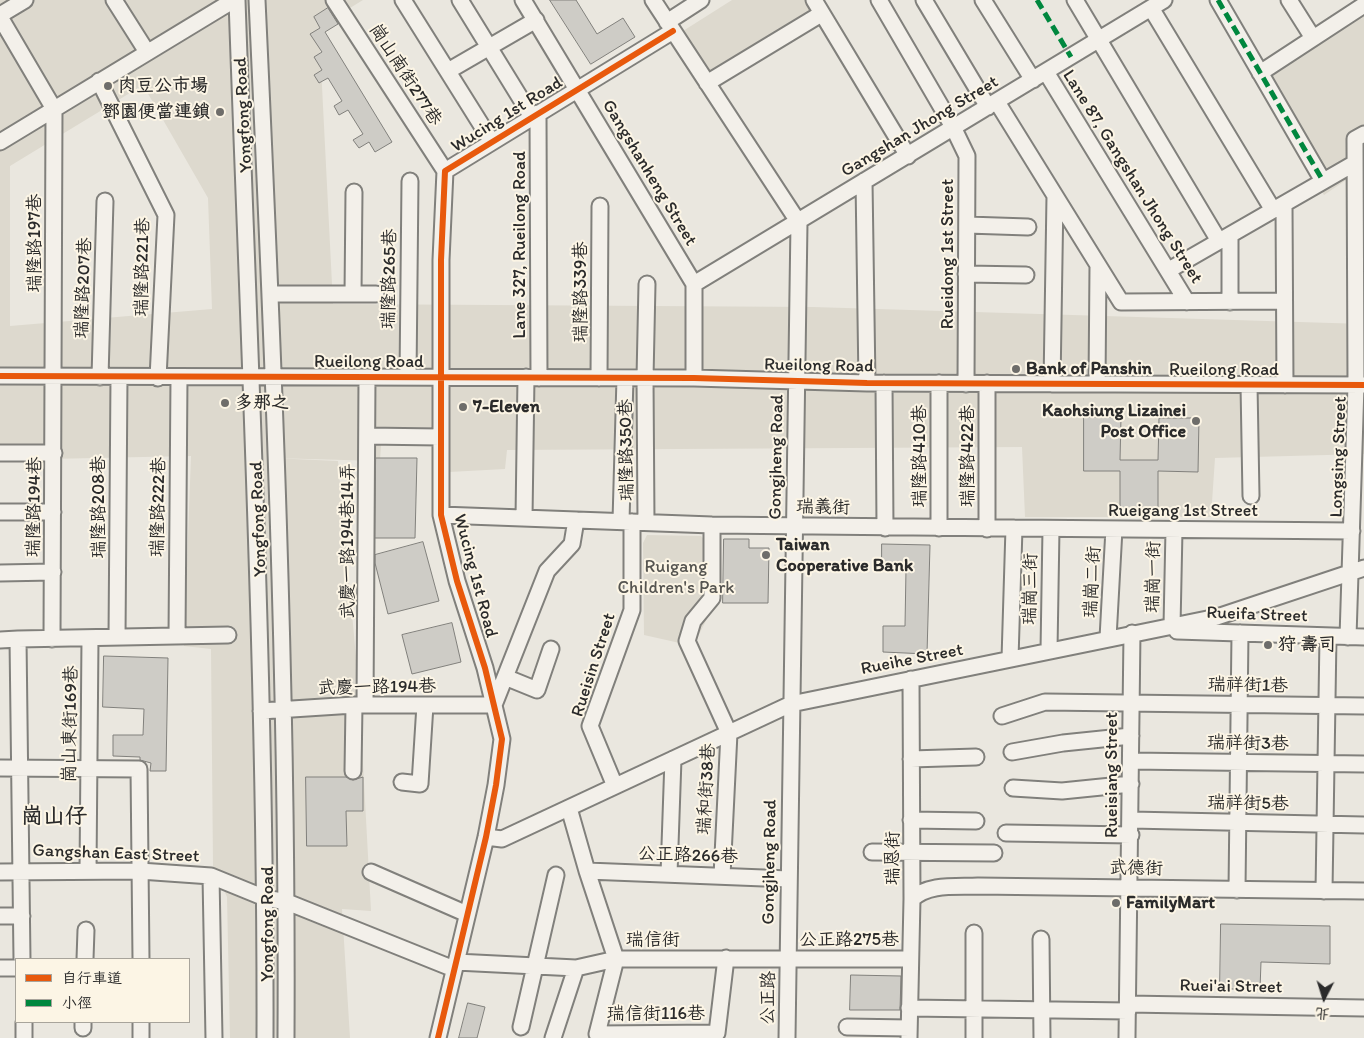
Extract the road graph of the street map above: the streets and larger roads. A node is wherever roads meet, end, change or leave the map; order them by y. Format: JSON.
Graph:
{"nodes":[{"id":1,"x":25,"y":0,"type":"edge"},
{"id":2,"x":114,"y":0,"type":"edge"},
{"id":3,"x":235,"y":0,"type":"edge"},
{"id":4,"x":257,"y":0,"type":"edge"},
{"id":5,"x":334,"y":0,"type":"edge"},
{"id":6,"x":402,"y":0,"type":"edge"},
{"id":7,"x":460,"y":0,"type":"edge"},
{"id":8,"x":524,"y":0,"type":"edge"},
{"id":9,"x":653,"y":0,"type":"edge"},
{"id":10,"x":701,"y":0,"type":"edge"},
{"id":11,"x":814,"y":0,"type":"edge"},
{"id":12,"x":879,"y":0,"type":"edge"},
{"id":13,"x":924,"y":0,"type":"edge"},
{"id":14,"x":983,"y":0,"type":"edge"},
{"id":15,"x":1075,"y":0,"type":"edge"},
{"id":16,"x":1218,"y":0,"type":"edge"},
{"id":17,"x":1289,"y":0,"type":"edge"},
{"id":18,"x":1150,"y":5,"type":"edge"},
{"id":19,"x":1364,"y":5,"type":"edge"},
{"id":20,"x":821,"y":14,"type":"junction"},
{"id":21,"x":0,"y":16,"type":"edge"},
{"id":22,"x":536,"y":20,"type":"junction"},
{"id":23,"x":670,"y":26,"type":"junction"},
{"id":24,"x":1313,"y":38,"type":"junction"},
{"id":25,"x":1099,"y":40,"type":"junction"},
{"id":26,"x":490,"y":46,"type":"junction"},
{"id":27,"x":147,"y":52,"type":"junction"},
{"id":28,"x":448,"y":71,"type":"junction"},
{"id":29,"x":1260,"y":72,"type":"junction"},
{"id":30,"x":1039,"y":76,"type":"junction"},
{"id":31,"x":99,"y":82,"type":"junction"},
{"id":32,"x":707,"y":83,"type":"junction"},
{"id":33,"x":577,"y":89,"type":"junction"},
{"id":34,"x":992,"y":105,"type":"junction"},
{"id":35,"x":54,"y":109,"type":"junction"},
{"id":36,"x":535,"y":115,"type":"junction"},
{"id":37,"x":954,"y":127,"type":"junction"},
{"id":38,"x":1364,"y":134,"type":"edge"},
{"id":39,"x":0,"y":142,"type":"edge"},
{"id":40,"x":492,"y":142,"type":"junction"},
{"id":41,"x":908,"y":156,"type":"junction"},
{"id":42,"x":1355,"y":163,"type":"junction"},
{"id":43,"x":445,"y":171,"type":"junction"},
{"id":44,"x":410,"y":181,"type":"dead end"},
{"id":45,"x":1323,"y":181,"type":"junction"},
{"id":46,"x":864,"y":182,"type":"junction"},
{"id":47,"x":354,"y":192,"type":"dead end"},
{"id":48,"x":1055,"y":196,"type":"junction"},
{"id":49,"x":106,"y":201,"type":"dead end"},
{"id":50,"x":600,"y":206,"type":"dead end"},
{"id":51,"x":1278,"y":207,"type":"junction"},
{"id":52,"x":799,"y":223,"type":"junction"},
{"id":53,"x":966,"y":225,"type":"junction"},
{"id":54,"x":1028,"y":227,"type":"dead end"},
{"id":55,"x":1224,"y":238,"type":"junction"},
{"id":56,"x":1098,"y":266,"type":"junction"},
{"id":57,"x":1168,"y":270,"type":"junction"},
{"id":58,"x":966,"y":274,"type":"junction"},
{"id":59,"x":1026,"y":275,"type":"dead end"},
{"id":60,"x":647,"y":284,"type":"dead end"},
{"id":61,"x":694,"y":284,"type":"junction"},
{"id":62,"x":271,"y":294,"type":"junction"},
{"id":63,"x":353,"y":294,"type":"junction"},
{"id":64,"x":376,"y":294,"type":"dead end"},
{"id":65,"x":1284,"y":301,"type":"junction"},
{"id":66,"x":1187,"y":302,"type":"junction"},
{"id":67,"x":1230,"y":302,"type":"junction"},
{"id":68,"x":0,"y":376,"type":"edge"},
{"id":69,"x":53,"y":376,"type":"junction"},
{"id":70,"x":100,"y":377,"type":"junction"},
{"id":71,"x":119,"y":377,"type":"junction"},
{"id":72,"x":368,"y":377,"type":"junction"},
{"id":73,"x":408,"y":377,"type":"junction"},
{"id":74,"x":441,"y":377,"type":"junction"},
{"id":75,"x":158,"y":378,"type":"junction"},
{"id":76,"x":179,"y":378,"type":"junction"},
{"id":77,"x":250,"y":378,"type":"junction"},
{"id":78,"x":274,"y":378,"type":"junction"},
{"id":79,"x":532,"y":378,"type":"junction"},
{"id":80,"x":599,"y":378,"type":"junction"},
{"id":81,"x":625,"y":378,"type":"junction"},
{"id":82,"x":645,"y":378,"type":"junction"},
{"id":83,"x":694,"y":378,"type":"junction"},
{"id":84,"x":797,"y":380,"type":"junction"},
{"id":85,"x":884,"y":382,"type":"junction"},
{"id":86,"x":868,"y":383,"type":"junction"},
{"id":87,"x":939,"y":383,"type":"junction"},
{"id":88,"x":966,"y":384,"type":"junction"},
{"id":89,"x":986,"y":384,"type":"junction"},
{"id":90,"x":1052,"y":384,"type":"junction"},
{"id":91,"x":1097,"y":384,"type":"junction"},
{"id":92,"x":1285,"y":384,"type":"junction"},
{"id":93,"x":1249,"y":385,"type":"junction"},
{"id":94,"x":1360,"y":385,"type":"edge"},
{"id":95,"x":367,"y":436,"type":"junction"},
{"id":96,"x":440,"y":437,"type":"junction"},
{"id":97,"x":0,"y":453,"type":"edge"},
{"id":98,"x":54,"y":453,"type":"junction"},
{"id":99,"x":1251,"y":496,"type":"dead end"},
{"id":100,"x":0,"y":512,"type":"edge"},
{"id":101,"x":53,"y":512,"type":"junction"},
{"id":102,"x":441,"y":514,"type":"junction"},
{"id":103,"x":524,"y":518,"type":"junction"},
{"id":104,"x":576,"y":520,"type":"junction"},
{"id":105,"x":633,"y":522,"type":"junction"},
{"id":106,"x":712,"y":525,"type":"junction"},
{"id":107,"x":794,"y":526,"type":"junction"},
{"id":108,"x":886,"y":528,"type":"junction"},
{"id":109,"x":939,"y":528,"type":"junction"},
{"id":110,"x":987,"y":528,"type":"junction"},
{"id":111,"x":1014,"y":528,"type":"junction"},
{"id":112,"x":1051,"y":529,"type":"junction"},
{"id":113,"x":1114,"y":529,"type":"junction"},
{"id":114,"x":1174,"y":530,"type":"junction"},
{"id":115,"x":1352,"y":531,"type":"junction"},
{"id":116,"x":1357,"y":570,"type":"edge"},
{"id":117,"x":52,"y":572,"type":"junction"},
{"id":118,"x":0,"y":574,"type":"edge"},
{"id":119,"x":1172,"y":626,"type":"junction"},
{"id":120,"x":1148,"y":630,"type":"junction"},
{"id":121,"x":1132,"y":633,"type":"junction"},
{"id":122,"x":1240,"y":633,"type":"junction"},
{"id":123,"x":228,"y":635,"type":"dead end"},
{"id":124,"x":177,"y":636,"type":"junction"},
{"id":125,"x":1328,"y":636,"type":"junction"},
{"id":126,"x":117,"y":637,"type":"junction"},
{"id":127,"x":1348,"y":637,"type":"junction"},
{"id":128,"x":1364,"y":637,"type":"edge"},
{"id":129,"x":90,"y":638,"type":"junction"},
{"id":130,"x":1108,"y":638,"type":"junction"},
{"id":131,"x":18,"y":639,"type":"junction"},
{"id":132,"x":52,"y":639,"type":"junction"},
{"id":133,"x":0,"y":640,"type":"edge"},
{"id":134,"x":551,"y":650,"type":"dead end"},
{"id":135,"x":1049,"y":650,"type":"junction"},
{"id":136,"x":1010,"y":659,"type":"junction"},
{"id":137,"x":505,"y":677,"type":"junction"},
{"id":138,"x":911,"y":679,"type":"junction"},
{"id":139,"x":791,"y":704,"type":"junction"},
{"id":140,"x":1132,"y":704,"type":"junction"},
{"id":141,"x":359,"y":705,"type":"junction"},
{"id":142,"x":425,"y":705,"type":"junction"},
{"id":143,"x":494,"y":705,"type":"junction"},
{"id":144,"x":1239,"y":705,"type":"junction"},
{"id":145,"x":1326,"y":706,"type":"junction"},
{"id":146,"x":1364,"y":706,"type":"edge"},
{"id":147,"x":260,"y":710,"type":"junction"},
{"id":148,"x":285,"y":710,"type":"junction"},
{"id":149,"x":1002,"y":716,"type":"dead end"},
{"id":150,"x":729,"y":733,"type":"junction"},
{"id":151,"x":1132,"y":736,"type":"junction"},
{"id":152,"x":1012,"y":752,"type":"dead end"},
{"id":153,"x":976,"y":757,"type":"dead end"},
{"id":154,"x":672,"y":759,"type":"junction"},
{"id":155,"x":911,"y":759,"type":"junction"},
{"id":156,"x":1131,"y":762,"type":"junction"},
{"id":157,"x":1238,"y":763,"type":"junction"},
{"id":158,"x":1326,"y":764,"type":"junction"},
{"id":159,"x":1364,"y":764,"type":"edge"},
{"id":160,"x":0,"y":768,"type":"edge"},
{"id":161,"x":20,"y":768,"type":"junction"},
{"id":162,"x":88,"y":768,"type":"junction"},
{"id":163,"x":354,"y":771,"type":"dead end"},
{"id":164,"x":402,"y":782,"type":"dead end"},
{"id":165,"x":1131,"y":784,"type":"junction"},
{"id":166,"x":615,"y":786,"type":"junction"},
{"id":167,"x":1013,"y":788,"type":"dead end"},
{"id":168,"x":569,"y":808,"type":"junction"},
{"id":169,"x":911,"y":820,"type":"junction"},
{"id":170,"x":976,"y":821,"type":"dead end"},
{"id":171,"x":1238,"y":822,"type":"junction"},
{"id":172,"x":1326,"y":824,"type":"junction"},
{"id":173,"x":1364,"y":825,"type":"edge"},
{"id":174,"x":1131,"y":828,"type":"junction"},
{"id":175,"x":1006,"y":833,"type":"dead end"},
{"id":176,"x":486,"y":837,"type":"junction"},
{"id":177,"x":872,"y":852,"type":"dead end"},
{"id":178,"x":912,"y":852,"type":"junction"},
{"id":179,"x":994,"y":853,"type":"dead end"},
{"id":180,"x":22,"y":870,"type":"junction"},
{"id":181,"x":88,"y":871,"type":"junction"},
{"id":182,"x":140,"y":871,"type":"junction"},
{"id":183,"x":587,"y":871,"type":"junction"},
{"id":184,"x":0,"y":872,"type":"edge"},
{"id":185,"x":371,"y":872,"type":"dead end"},
{"id":186,"x":669,"y":874,"type":"junction"},
{"id":187,"x":556,"y":875,"type":"dead end"},
{"id":188,"x":211,"y":876,"type":"junction"},
{"id":189,"x":722,"y":876,"type":"junction"},
{"id":190,"x":789,"y":878,"type":"junction"},
{"id":191,"x":1130,"y":888,"type":"junction"},
{"id":192,"x":1237,"y":890,"type":"junction"},
{"id":193,"x":1324,"y":891,"type":"junction"},
{"id":194,"x":1364,"y":891,"type":"edge"},
{"id":195,"x":265,"y":898,"type":"junction"},
{"id":196,"x":912,"y":899,"type":"junction"},
{"id":197,"x":287,"y":902,"type":"junction"},
{"id":198,"x":467,"y":914,"type":"junction"},
{"id":199,"x":0,"y":916,"type":"edge"},
{"id":200,"x":22,"y":916,"type":"junction"},
{"id":201,"x":86,"y":930,"type":"dead end"},
{"id":202,"x":974,"y":933,"type":"dead end"},
{"id":203,"x":1041,"y":938,"type":"dead end"},
{"id":204,"x":22,"y":958,"type":"edge"},
{"id":205,"x":85,"y":958,"type":"edge"},
{"id":206,"x":141,"y":958,"type":"edge"},
{"id":207,"x":726,"y":958,"type":"junction"},
{"id":208,"x":616,"y":959,"type":"junction"},
{"id":209,"x":788,"y":959,"type":"junction"},
{"id":210,"x":910,"y":959,"type":"junction"},
{"id":211,"x":455,"y":966,"type":"junction"},
{"id":212,"x":536,"y":966,"type":"junction"},
{"id":213,"x":0,"y":968,"type":"edge"},
{"id":214,"x":15,"y":968,"type":"edge"},
{"id":215,"x":576,"y":968,"type":"junction"},
{"id":216,"x":1128,"y":1007,"type":"junction"},
{"id":217,"x":909,"y":1008,"type":"junction"},
{"id":218,"x":1364,"y":1008,"type":"edge"},
{"id":219,"x":974,"y":1009,"type":"junction"},
{"id":220,"x":1041,"y":1010,"type":"junction"},
{"id":221,"x":24,"y":1023,"type":"edge"},
{"id":222,"x":141,"y":1023,"type":"edge"},
{"id":223,"x":520,"y":1027,"type":"dead end"},
{"id":224,"x":847,"y":1027,"type":"dead end"},
{"id":225,"x":909,"y":1033,"type":"edge"},
{"id":226,"x":24,"y":1038,"type":"edge"},
{"id":227,"x":141,"y":1038,"type":"edge"},
{"id":228,"x":214,"y":1038,"type":"edge"},
{"id":229,"x":265,"y":1038,"type":"edge"},
{"id":230,"x":286,"y":1038,"type":"edge"},
{"id":231,"x":438,"y":1038,"type":"edge"},
{"id":232,"x":553,"y":1038,"type":"edge"},
{"id":233,"x":787,"y":1038,"type":"edge"},
{"id":234,"x":974,"y":1038,"type":"edge"},
{"id":235,"x":1042,"y":1038,"type":"edge"},
{"id":236,"x":1127,"y":1038,"type":"edge"}],
"edges":[{"from":1,"to":21,"type":"street"},
{"from":2,"to":27,"type":"street"},
{"from":3,"to":27,"type":"street"},
{"from":3,"to":77,"type":"street","name":"Yongfong Road"},
{"from":4,"to":62,"type":"street","name":"Yongfong Road"},
{"from":5,"to":43,"type":"street","name":"崗山南街277巷"},
{"from":6,"to":28,"type":"street"},
{"from":7,"to":26,"type":"street"},
{"from":8,"to":22,"type":"street","name":"Gangshanheng Street"},
{"from":9,"to":23,"type":"street"},
{"from":10,"to":23,"type":"street","name":"Wucing 1st Road"},
{"from":11,"to":20,"type":"street"},
{"from":12,"to":37,"type":"street","name":"Rueidong 1st Street"},
{"from":13,"to":34,"type":"street","name":"Lane 87, Gangshan Jhong Street"},
{"from":14,"to":30,"type":"street","name":"Lane 87, Gangshan Jhong Street"},
{"from":15,"to":25,"type":"street"},
{"from":16,"to":29,"type":"street"},
{"from":17,"to":24,"type":"street"},
{"from":18,"to":25,"type":"street","name":"Gangshan Jhong Street"},
{"from":18,"to":51,"type":"street"},
{"from":19,"to":24,"type":"street"},
{"from":20,"to":32,"type":"street"},
{"from":20,"to":41,"type":"street"},
{"from":21,"to":35,"type":"street"},
{"from":22,"to":26,"type":"street"},
{"from":22,"to":33,"type":"street","name":"Gangshanheng Street"},
{"from":23,"to":32,"type":"street"},
{"from":23,"to":33,"type":"street","name":"Wucing 1st Road"},
{"from":24,"to":29,"type":"street"},
{"from":25,"to":30,"type":"street","name":"Gangshan Jhong Street"},
{"from":25,"to":55,"type":"street"},
{"from":26,"to":28,"type":"street"},
{"from":26,"to":36,"type":"street"},
{"from":27,"to":31,"type":"street"},
{"from":28,"to":40,"type":"street"},
{"from":29,"to":45,"type":"street"},
{"from":30,"to":34,"type":"street","name":"Gangshan Jhong Street"},
{"from":30,"to":57,"type":"street","name":"Lane 87, Gangshan Jhong Street"},
{"from":31,"to":35,"type":"street"},
{"from":31,"to":75,"type":"street","name":"瑞隆路221巷"},
{"from":32,"to":52,"type":"street"},
{"from":33,"to":36,"type":"street","name":"Wucing 1st Road"},
{"from":33,"to":61,"type":"street","name":"Gangshanheng Street"},
{"from":34,"to":37,"type":"street","name":"Gangshan Jhong Street"},
{"from":34,"to":48,"type":"street","name":"Lane 87, Gangshan Jhong Street"},
{"from":35,"to":39,"type":"street"},
{"from":35,"to":69,"type":"street","name":"瑞隆路197巷"},
{"from":36,"to":40,"type":"street","name":"Wucing 1st Road"},
{"from":36,"to":79,"type":"street","name":"Lane 327, Rueilong Road"},
{"from":37,"to":41,"type":"street","name":"Gangshan Jhong Street"},
{"from":37,"to":53,"type":"street","name":"Rueidong 1st Street"},
{"from":38,"to":42,"type":"street","name":"Longsing Street"},
{"from":40,"to":43,"type":"street","name":"Wucing 1st Road"},
{"from":41,"to":46,"type":"street","name":"Gangshan Jhong Street"},
{"from":42,"to":45,"type":"street"},
{"from":42,"to":94,"type":"street","name":"Longsing Street"},
{"from":43,"to":74,"type":"street","name":"Wucing 1st Road"},
{"from":44,"to":73,"type":"street","name":"瑞隆路265巷"},
{"from":45,"to":51,"type":"street"},
{"from":46,"to":52,"type":"street","name":"Gangshan Jhong Street"},
{"from":46,"to":86,"type":"street"},
{"from":47,"to":63,"type":"street"},
{"from":48,"to":56,"type":"street","name":"Lane 87, Gangshan Jhong Street"},
{"from":48,"to":90,"type":"street"},
{"from":49,"to":70,"type":"street","name":"瑞隆路207巷"},
{"from":50,"to":80,"type":"street","name":"瑞隆路339巷"},
{"from":51,"to":55,"type":"street"},
{"from":51,"to":65,"type":"street"},
{"from":52,"to":61,"type":"street","name":"Gangshan Jhong Street"},
{"from":52,"to":84,"type":"street","name":"Gongjheng Road"},
{"from":53,"to":54,"type":"street"},
{"from":53,"to":58,"type":"street","name":"Rueidong 1st Street"},
{"from":55,"to":57,"type":"street"},
{"from":55,"to":67,"type":"street"},
{"from":56,"to":66,"type":"street","name":"Lane 87, Gangshan Jhong Street"},
{"from":56,"to":91,"type":"street"},
{"from":57,"to":66,"type":"street","name":"Lane 87, Gangshan Jhong Street"},
{"from":58,"to":59,"type":"street"},
{"from":58,"to":88,"type":"street","name":"Rueidong 1st Street"},
{"from":60,"to":82,"type":"street","name":"瑞隆路350巷"},
{"from":61,"to":83,"type":"street"},
{"from":62,"to":63,"type":"street"},
{"from":62,"to":78,"type":"street","name":"Yongfong Road"},
{"from":63,"to":64,"type":"street"},
{"from":65,"to":67,"type":"street","name":"Lane 87, Gangshan Jhong Street"},
{"from":65,"to":92,"type":"street"},
{"from":66,"to":67,"type":"street","name":"Lane 87, Gangshan Jhong Street"},
{"from":68,"to":69,"type":"street"},
{"from":69,"to":70,"type":"street"},
{"from":69,"to":98,"type":"street","name":"瑞隆路194巷"},
{"from":70,"to":71,"type":"street"},
{"from":71,"to":75,"type":"street"},
{"from":71,"to":126,"type":"street","name":"瑞隆路208巷"},
{"from":72,"to":73,"type":"street","name":"Rueilong Road"},
{"from":72,"to":78,"type":"street","name":"Rueilong Road"},
{"from":72,"to":95,"type":"street","name":"武慶一路194巷14弄"},
{"from":73,"to":74,"type":"street","name":"Rueilong Road"},
{"from":74,"to":79,"type":"street","name":"Rueilong Road"},
{"from":74,"to":96,"type":"street","name":"Wucing 1st Road"},
{"from":75,"to":76,"type":"street"},
{"from":76,"to":77,"type":"street"},
{"from":76,"to":124,"type":"street","name":"瑞隆路222巷"},
{"from":77,"to":78,"type":"street","name":"Rueilong Road"},
{"from":77,"to":147,"type":"street","name":"Yongfong Road"},
{"from":78,"to":148,"type":"street","name":"Yongfong Road"},
{"from":79,"to":80,"type":"street","name":"Rueilong Road"},
{"from":79,"to":103,"type":"street","name":"Lane 327, Rueilong Road"},
{"from":80,"to":81,"type":"street","name":"Rueilong Road"},
{"from":81,"to":82,"type":"street","name":"Rueilong Road"},
{"from":81,"to":105,"type":"street"},
{"from":82,"to":83,"type":"street","name":"Rueilong Road"},
{"from":82,"to":105,"type":"street","name":"瑞隆路350巷"},
{"from":83,"to":84,"type":"street","name":"Rueilong Road"},
{"from":84,"to":86,"type":"street","name":"Rueilong Road"},
{"from":84,"to":107,"type":"street","name":"Gongjheng Road"},
{"from":85,"to":86,"type":"street","name":"Rueilong Road"},
{"from":85,"to":87,"type":"street","name":"Rueilong Road"},
{"from":85,"to":108,"type":"street"},
{"from":87,"to":88,"type":"street","name":"Rueilong Road"},
{"from":87,"to":109,"type":"street","name":"瑞隆路410巷"},
{"from":88,"to":89,"type":"street","name":"Rueilong Road"},
{"from":89,"to":90,"type":"street","name":"Rueilong Road"},
{"from":89,"to":110,"type":"street","name":"瑞隆路422巷"},
{"from":90,"to":91,"type":"street","name":"Rueilong Road"},
{"from":91,"to":93,"type":"street","name":"Rueilong Road"},
{"from":92,"to":93,"type":"street","name":"Rueilong Road"},
{"from":92,"to":94,"type":"street","name":"Rueilong Road"},
{"from":93,"to":99,"type":"street"},
{"from":94,"to":115,"type":"street","name":"Longsing Street"},
{"from":95,"to":96,"type":"street"},
{"from":95,"to":141,"type":"street","name":"武慶一路194巷14弄"},
{"from":96,"to":102,"type":"street","name":"Wucing 1st Road"},
{"from":97,"to":98,"type":"street"},
{"from":98,"to":101,"type":"street","name":"瑞隆路194巷"},
{"from":100,"to":101,"type":"street"},
{"from":101,"to":117,"type":"street","name":"瑞隆路194巷"},
{"from":102,"to":103,"type":"street","name":"瑞義街"},
{"from":102,"to":143,"type":"street","name":"Wucing 1st Road"},
{"from":103,"to":104,"type":"street","name":"瑞義街"},
{"from":104,"to":105,"type":"street","name":"瑞義街"},
{"from":104,"to":137,"type":"street"},
{"from":105,"to":106,"type":"street","name":"瑞義街"},
{"from":105,"to":166,"type":"street","name":"Rueisin Street"},
{"from":106,"to":107,"type":"street","name":"瑞義街"},
{"from":106,"to":150,"type":"street"},
{"from":107,"to":108,"type":"street","name":"瑞義街"},
{"from":107,"to":139,"type":"street","name":"Gongjheng Road"},
{"from":108,"to":109,"type":"street","name":"瑞義街"},
{"from":109,"to":110,"type":"street","name":"瑞義街"},
{"from":110,"to":111,"type":"street","name":"瑞義街"},
{"from":111,"to":112,"type":"street","name":"Rueigang 1st Street"},
{"from":111,"to":136,"type":"street"},
{"from":112,"to":113,"type":"street","name":"Rueigang 1st Street"},
{"from":112,"to":135,"type":"street","name":"瑞崗三街"},
{"from":113,"to":114,"type":"street","name":"Rueigang 1st Street"},
{"from":113,"to":130,"type":"street","name":"瑞崗二街"},
{"from":114,"to":115,"type":"street","name":"Rueigang 1st Street"},
{"from":114,"to":119,"type":"street","name":"瑞崗一街"},
{"from":115,"to":116,"type":"street","name":"Longsing Street"},
{"from":116,"to":119,"type":"street","name":"Rueihe Street"},
{"from":116,"to":127,"type":"street","name":"Longsing Street"},
{"from":117,"to":118,"type":"street"},
{"from":117,"to":132,"type":"street","name":"瑞隆路194巷"},
{"from":119,"to":120,"type":"street","name":"Rueihe Street"},
{"from":120,"to":121,"type":"street","name":"Rueihe Street"},
{"from":120,"to":122,"type":"street","name":"Rueifa Street"},
{"from":121,"to":130,"type":"street","name":"Rueihe Street"},
{"from":121,"to":140,"type":"street","name":"Rueisiang Street"},
{"from":122,"to":125,"type":"street","name":"Rueifa Street"},
{"from":122,"to":144,"type":"street"},
{"from":123,"to":124,"type":"street"},
{"from":124,"to":126,"type":"street"},
{"from":125,"to":127,"type":"street","name":"Rueifa Street"},
{"from":125,"to":145,"type":"street"},
{"from":126,"to":129,"type":"street"},
{"from":127,"to":128,"type":"street","name":"Rueifa Street"},
{"from":129,"to":132,"type":"street"},
{"from":129,"to":162,"type":"street","name":"崗山東街169巷"},
{"from":130,"to":135,"type":"street","name":"Rueihe Street"},
{"from":131,"to":132,"type":"street"},
{"from":131,"to":133,"type":"street"},
{"from":131,"to":161,"type":"street"},
{"from":134,"to":137,"type":"street"},
{"from":135,"to":136,"type":"street","name":"Rueihe Street"},
{"from":136,"to":138,"type":"street","name":"Rueihe Street"},
{"from":137,"to":143,"type":"street"},
{"from":138,"to":139,"type":"street","name":"Rueihe Street"},
{"from":138,"to":155,"type":"street","name":"瑞恩街"},
{"from":139,"to":150,"type":"street","name":"Rueihe Street"},
{"from":139,"to":190,"type":"street","name":"Gongjheng Road"},
{"from":140,"to":144,"type":"street","name":"瑞祥街1巷"},
{"from":140,"to":149,"type":"street","name":"瑞祥街1巷"},
{"from":140,"to":151,"type":"street","name":"Rueisiang Street"},
{"from":141,"to":142,"type":"street","name":"武慶一路194巷"},
{"from":141,"to":148,"type":"street","name":"武慶一路194巷"},
{"from":141,"to":163,"type":"street","name":"武慶一路194巷14弄"},
{"from":142,"to":143,"type":"street","name":"武慶一路194巷"},
{"from":142,"to":164,"type":"street"},
{"from":143,"to":176,"type":"street","name":"Wucing 1st Road"},
{"from":144,"to":145,"type":"street","name":"瑞祥街1巷"},
{"from":144,"to":157,"type":"street"},
{"from":145,"to":146,"type":"street","name":"瑞祥街1巷"},
{"from":145,"to":158,"type":"street"},
{"from":147,"to":148,"type":"street","name":"武慶一路194巷"},
{"from":147,"to":195,"type":"street","name":"Yongfong Road"},
{"from":148,"to":197,"type":"street","name":"Yongfong Road"},
{"from":150,"to":154,"type":"street","name":"Rueihe Street"},
{"from":150,"to":189,"type":"street","name":"瑞和街38巷"},
{"from":151,"to":152,"type":"street"},
{"from":151,"to":156,"type":"street","name":"Rueisiang Street"},
{"from":153,"to":155,"type":"street"},
{"from":154,"to":166,"type":"street","name":"Rueihe Street"},
{"from":154,"to":186,"type":"street","name":"瑞和街38巷"},
{"from":155,"to":169,"type":"street","name":"瑞恩街"},
{"from":156,"to":157,"type":"street","name":"瑞祥街3巷"},
{"from":156,"to":165,"type":"street","name":"Rueisiang Street"},
{"from":157,"to":158,"type":"street","name":"瑞祥街3巷"},
{"from":157,"to":171,"type":"street"},
{"from":158,"to":159,"type":"street","name":"瑞祥街3巷"},
{"from":158,"to":172,"type":"street"},
{"from":160,"to":161,"type":"street"},
{"from":161,"to":162,"type":"street"},
{"from":161,"to":180,"type":"street"},
{"from":162,"to":181,"type":"street","name":"崗山東街169巷"},
{"from":162,"to":182,"type":"street"},
{"from":165,"to":167,"type":"street"},
{"from":165,"to":174,"type":"street","name":"Rueisiang Street"},
{"from":166,"to":168,"type":"street","name":"Rueihe Street"},
{"from":168,"to":176,"type":"street","name":"Rueihe Street"},
{"from":168,"to":183,"type":"street","name":"瑞信街"},
{"from":169,"to":170,"type":"street"},
{"from":169,"to":178,"type":"street","name":"瑞恩街"},
{"from":171,"to":172,"type":"street","name":"瑞祥街5巷"},
{"from":171,"to":174,"type":"street","name":"瑞祥街5巷"},
{"from":171,"to":192,"type":"street"},
{"from":172,"to":173,"type":"street","name":"瑞祥街5巷"},
{"from":172,"to":193,"type":"street"},
{"from":174,"to":175,"type":"street","name":"瑞祥街5巷"},
{"from":174,"to":191,"type":"street","name":"Rueisiang Street"},
{"from":176,"to":198,"type":"street","name":"Wucing 1st Road"},
{"from":177,"to":178,"type":"street"},
{"from":178,"to":179,"type":"street"},
{"from":178,"to":196,"type":"street","name":"瑞恩街"},
{"from":180,"to":181,"type":"street","name":"Gangshan East Street"},
{"from":180,"to":184,"type":"street","name":"Gangshan East Street"},
{"from":180,"to":200,"type":"street"},
{"from":181,"to":182,"type":"street","name":"Gangshan East Street"},
{"from":182,"to":188,"type":"street","name":"Gangshan East Street"},
{"from":182,"to":206,"type":"street"},
{"from":183,"to":186,"type":"street","name":"公正路266巷"},
{"from":183,"to":208,"type":"street","name":"瑞信街"},
{"from":185,"to":198,"type":"street"},
{"from":186,"to":189,"type":"street","name":"公正路266巷"},
{"from":187,"to":212,"type":"street"},
{"from":188,"to":195,"type":"street","name":"Gangshan East Street"},
{"from":188,"to":228,"type":"street"},
{"from":189,"to":190,"type":"street","name":"公正路266巷"},
{"from":190,"to":209,"type":"street","name":"Gongjheng Road"},
{"from":191,"to":192,"type":"street","name":"武德街"},
{"from":191,"to":196,"type":"street","name":"武德街"},
{"from":191,"to":216,"type":"street","name":"Rueisiang Street"},
{"from":192,"to":193,"type":"street","name":"武德街"},
{"from":193,"to":194,"type":"street","name":"武德街"},
{"from":195,"to":197,"type":"street","name":"Gangshan East Street"},
{"from":195,"to":229,"type":"street","name":"Yongfong Road"},
{"from":196,"to":210,"type":"street","name":"瑞恩街"},
{"from":197,"to":211,"type":"street","name":"Gangshan East Street"},
{"from":197,"to":230,"type":"street","name":"Yongfong Road"},
{"from":198,"to":211,"type":"street","name":"Wucing 1st Road"},
{"from":199,"to":200,"type":"street"},
{"from":200,"to":204,"type":"street"},
{"from":201,"to":205,"type":"street"},
{"from":202,"to":219,"type":"street"},
{"from":203,"to":220,"type":"street"},
{"from":207,"to":208,"type":"street","name":"瑞信街"},
{"from":207,"to":208,"type":"street","name":"瑞信街116巷"},
{"from":207,"to":209,"type":"street","name":"瑞信街"},
{"from":208,"to":215,"type":"street","name":"Gangshan East Street"},
{"from":209,"to":210,"type":"street","name":"公正路275巷"},
{"from":209,"to":233,"type":"street","name":"公正路"},
{"from":210,"to":217,"type":"street","name":"瑞恩街"},
{"from":211,"to":212,"type":"street","name":"Gangshan East Street"},
{"from":211,"to":231,"type":"street","name":"Wucing 1st Road"},
{"from":212,"to":215,"type":"street","name":"Gangshan East Street"},
{"from":212,"to":223,"type":"street"},
{"from":213,"to":214,"type":"street"},
{"from":215,"to":232,"type":"street"},
{"from":216,"to":218,"type":"street","name":"Ruei'ai Street"},
{"from":216,"to":220,"type":"street","name":"Ruei'ai Street"},
{"from":216,"to":236,"type":"street","name":"Rueisiang Street"},
{"from":217,"to":219,"type":"street","name":"Ruei'ai Street"},
{"from":217,"to":225,"type":"street","name":"瑞恩街"},
{"from":219,"to":220,"type":"street","name":"Ruei'ai Street"},
{"from":219,"to":234,"type":"street"},
{"from":220,"to":235,"type":"street"},
{"from":221,"to":226,"type":"street"},
{"from":222,"to":227,"type":"street"},
{"from":224,"to":225,"type":"street"}]}
